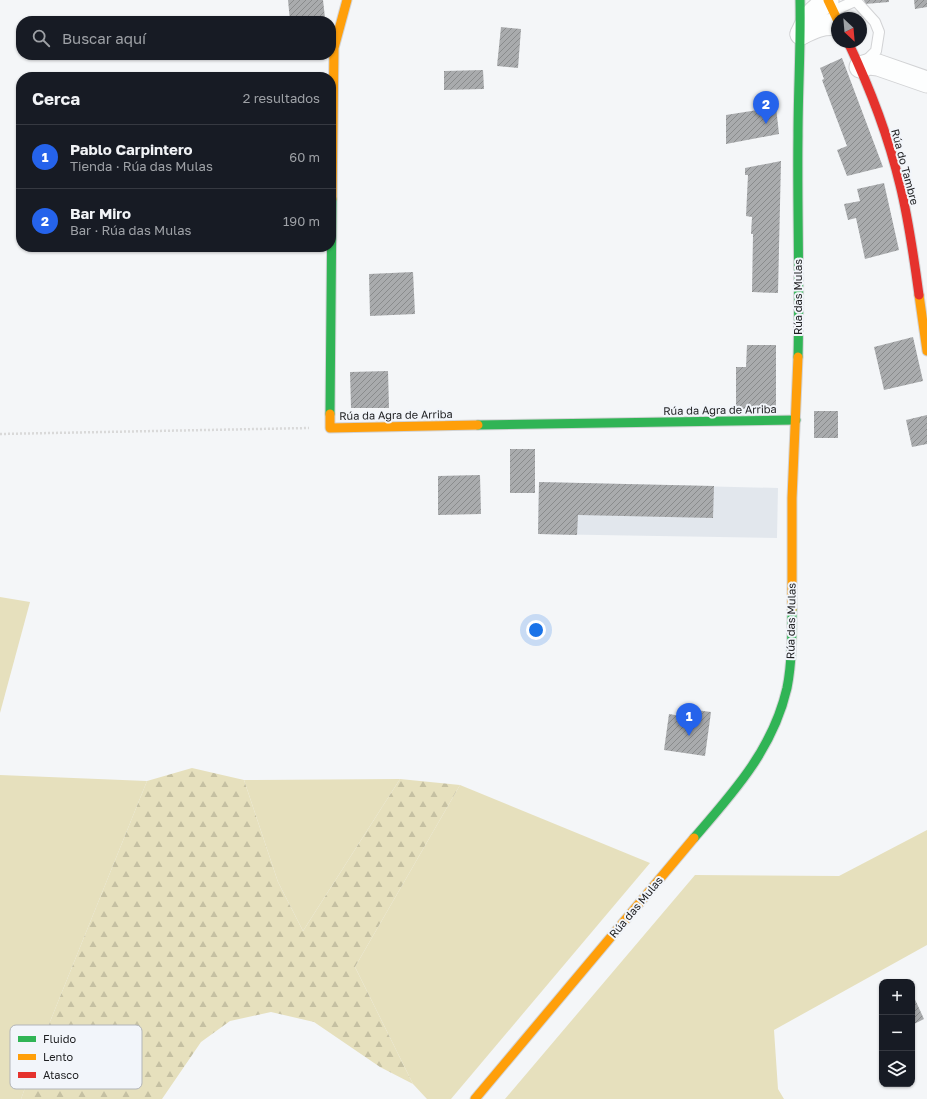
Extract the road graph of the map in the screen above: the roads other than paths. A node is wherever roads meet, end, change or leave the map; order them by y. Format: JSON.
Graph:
{"nodes":[{"id":1,"x":347,"y":0,"type":"edge"},
{"id":2,"x":855,"y":1,"type":"edge"},
{"id":3,"x":802,"y":2,"type":"edge"},
{"id":4,"x":833,"y":11,"type":"edge"},
{"id":5,"x":801,"y":34,"type":"junction"},
{"id":6,"x":336,"y":41,"type":"edge"},
{"id":7,"x":851,"y":48,"type":"edge"},
{"id":8,"x":334,"y":60,"type":"edge"},
{"id":9,"x":334,"y":72,"type":"edge"},
{"id":10,"x":862,"y":72,"type":"junction"},
{"id":11,"x":927,"y":82,"type":"edge"},
{"id":12,"x":332,"y":252,"type":"edge"},
{"id":13,"x":927,"y":351,"type":"edge"},
{"id":14,"x":796,"y":420,"type":"junction"},
{"id":15,"x":475,"y":1099,"type":"edge"}],
"edges":[{"from":1,"to":6,"type":"street","name":"Rúa da Agra de Arriba"},
{"from":2,"to":4,"type":"lane"},
{"from":2,"to":10,"type":"lane"},
{"from":3,"to":5,"type":"street","name":"Rúa das Mulas"},
{"from":4,"to":5,"type":"street","name":"Rúa das Mulas"},
{"from":5,"to":14,"type":"street","name":"Rúa das Mulas"},
{"from":7,"to":10,"type":"street","name":"Rúa do Tambre"},
{"from":8,"to":9,"type":"street","name":"Rúa da Agra de Arriba"},
{"from":10,"to":11,"type":"street"},
{"from":10,"to":13,"type":"street","name":"Rúa do Tambre"},
{"from":12,"to":14,"type":"street","name":"Rúa da Agra de Arriba"},
{"from":14,"to":15,"type":"street","name":"Rúa das Mulas"}]}
